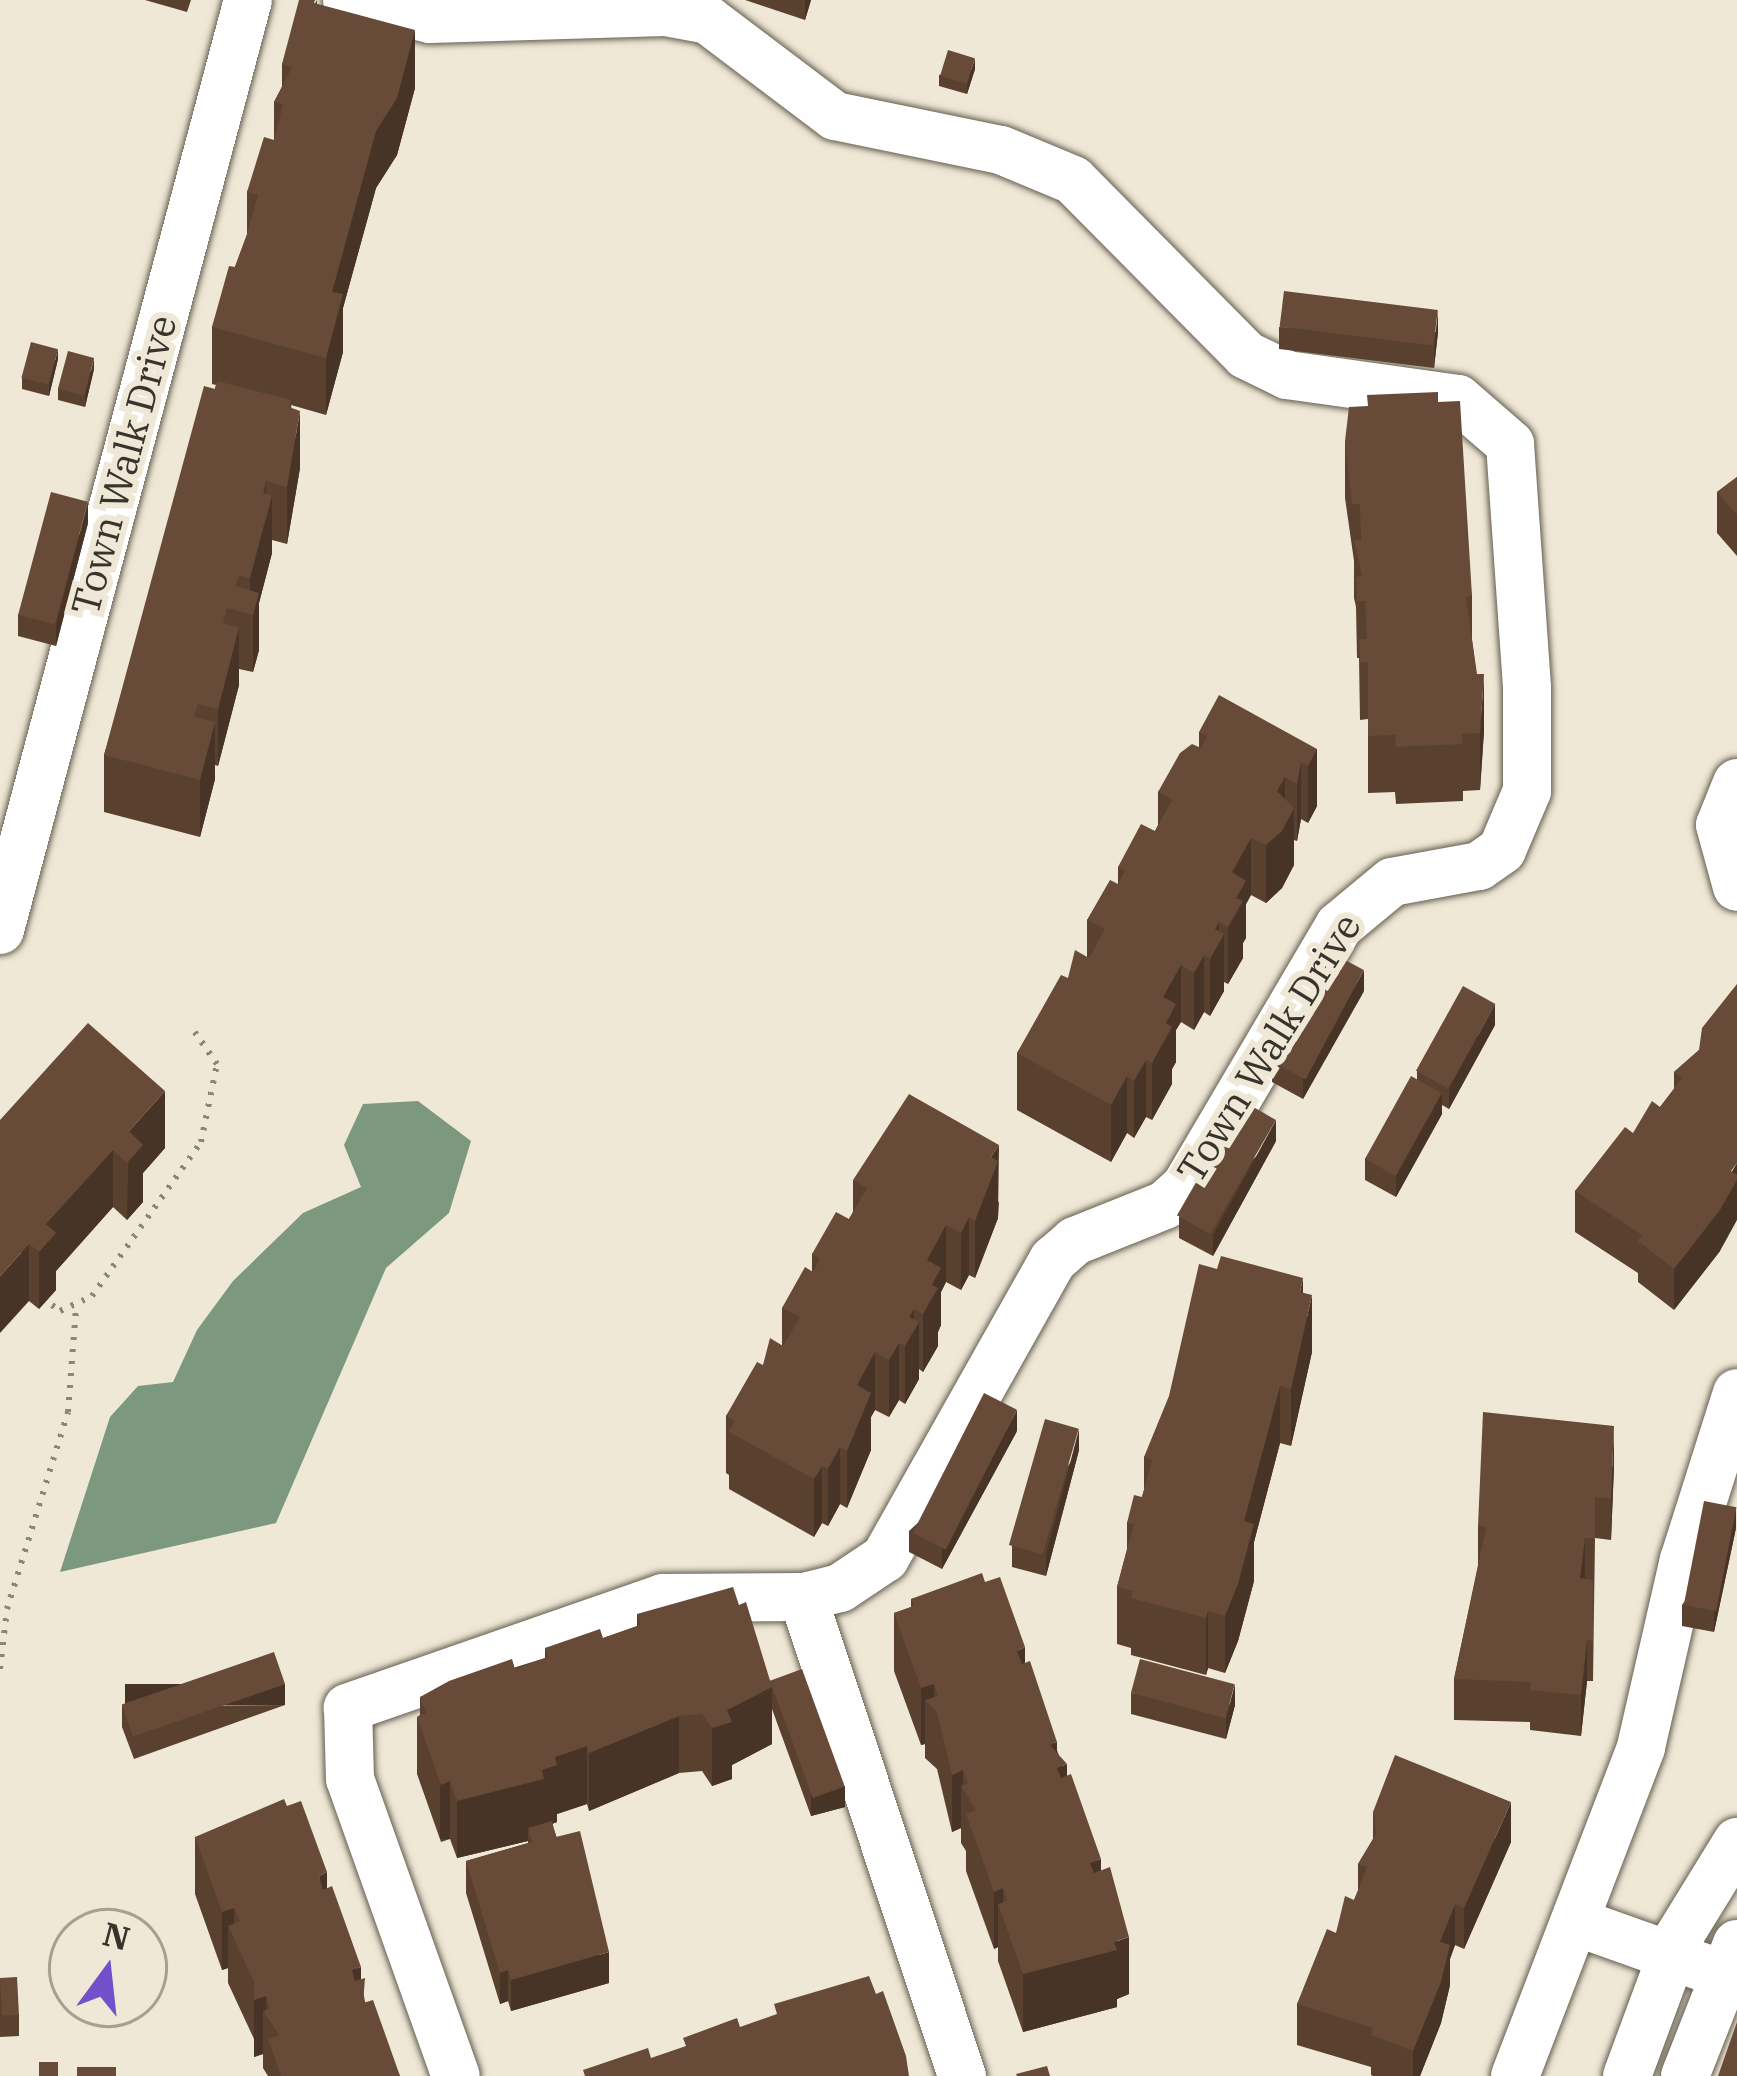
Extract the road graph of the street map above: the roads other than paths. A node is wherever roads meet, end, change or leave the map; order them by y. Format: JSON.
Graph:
{"nodes":[{"id":1,"x":248,"y":0,"type":"edge"},
{"id":2,"x":347,"y":0,"type":"edge"},
{"id":3,"x":1737,"y":783,"type":"edge"},
{"id":4,"x":1737,"y":887,"type":"edge"},
{"id":5,"x":0,"y":930,"type":"edge"},
{"id":6,"x":1737,"y":1393,"type":"edge"},
{"id":7,"x":803,"y":1597,"type":"junction"},
{"id":8,"x":1737,"y":1842,"type":"edge"},
{"id":9,"x":1576,"y":1922,"type":"junction"},
{"id":10,"x":1670,"y":1956,"type":"junction"},
{"id":11,"x":1730,"y":1959,"type":"edge"},
{"id":12,"x":456,"y":2076,"type":"edge"},
{"id":13,"x":962,"y":2076,"type":"edge"},
{"id":14,"x":1515,"y":2076,"type":"edge"},
{"id":15,"x":1627,"y":2076,"type":"edge"},
{"id":16,"x":1685,"y":2076,"type":"edge"}],
"edges":[{"from":1,"to":5,"type":"street","name":"Town Walk Drive"},
{"from":2,"to":7,"type":"street","name":"Town Walk Drive"},
{"from":3,"to":4,"type":"street"},
{"from":6,"to":9,"type":"street"},
{"from":7,"to":12,"type":"street","name":"Town Walk Drive"},
{"from":7,"to":13,"type":"street"},
{"from":8,"to":10,"type":"street"},
{"from":9,"to":10,"type":"street"},
{"from":9,"to":14,"type":"street"},
{"from":10,"to":11,"type":"street"},
{"from":10,"to":15,"type":"street"},
{"from":11,"to":16,"type":"street"}]}
